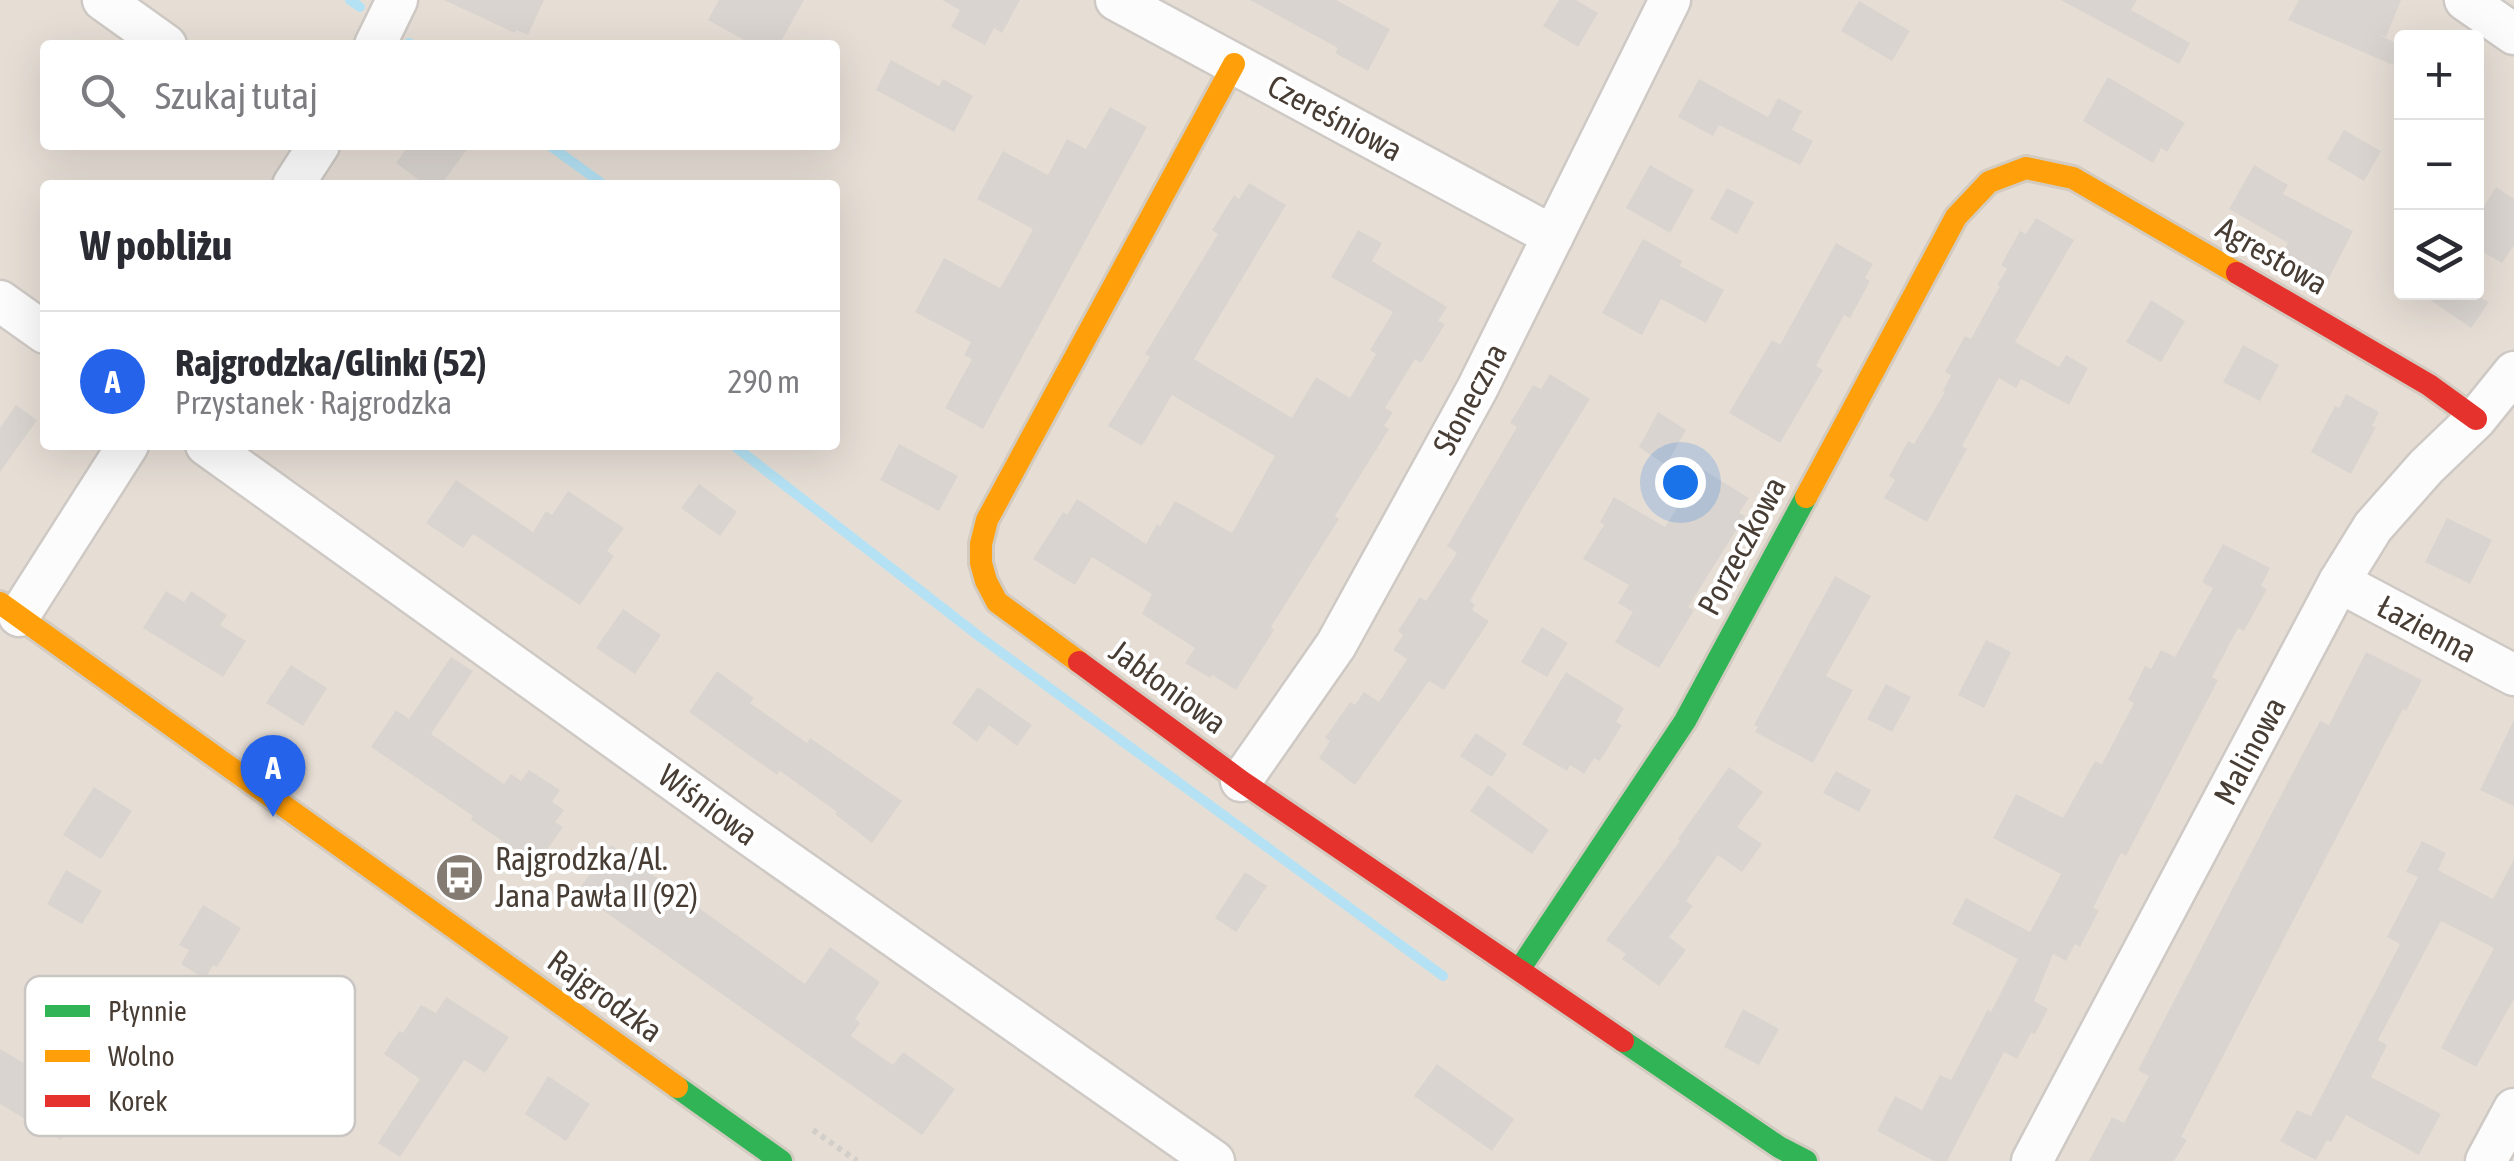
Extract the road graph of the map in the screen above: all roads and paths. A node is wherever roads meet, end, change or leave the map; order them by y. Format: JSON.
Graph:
{"nodes":[{"id":1,"x":102,"y":0,"type":"edge"},
{"id":2,"x":397,"y":0,"type":"edge"},
{"id":3,"x":1116,"y":0,"type":"edge"},
{"id":4,"x":1670,"y":0,"type":"edge"},
{"id":5,"x":2465,"y":0,"type":"edge"},
{"id":6,"x":2514,"y":34,"type":"edge"},
{"id":7,"x":159,"y":40,"type":"edge"},
{"id":8,"x":377,"y":40,"type":"edge"},
{"id":9,"x":1234,"y":64,"type":"junction"},
{"id":10,"x":314,"y":150,"type":"edge"},
{"id":11,"x":2026,"y":168,"type":"joint"},
{"id":12,"x":296,"y":180,"type":"edge"},
{"id":13,"x":1553,"y":236,"type":"junction"},
{"id":14,"x":0,"y":301,"type":"edge"},
{"id":15,"x":40,"y":329,"type":"edge"},
{"id":16,"x":2514,"y":372,"type":"edge"},
{"id":17,"x":2476,"y":419,"type":"junction"},
{"id":18,"x":124,"y":450,"type":"edge"},
{"id":19,"x":213,"y":450,"type":"edge"},
{"id":20,"x":2339,"y":582,"type":"junction"},
{"id":21,"x":10,"y":610,"type":"edge"},
{"id":22,"x":2514,"y":675,"type":"edge"},
{"id":23,"x":1241,"y":781,"type":"junction"},
{"id":24,"x":1519,"y":970,"type":"junction"},
{"id":25,"x":2514,"y":1108,"type":"edge"},
{"id":26,"x":737,"y":1149,"type":"edge"},
{"id":27,"x":782,"y":1161,"type":"edge"},
{"id":28,"x":1214,"y":1161,"type":"edge"},
{"id":29,"x":1806,"y":1161,"type":"edge"},
{"id":30,"x":2032,"y":1161,"type":"edge"},
{"id":31,"x":2486,"y":1161,"type":"edge"}],
"edges":[{"from":1,"to":7,"type":"street"},
{"from":2,"to":8,"type":"street"},
{"from":3,"to":9,"type":"street","name":"Czereśniowa"},
{"from":4,"to":13,"type":"street","name":"Słoneczna"},
{"from":5,"to":6,"type":"street"},
{"from":9,"to":13,"type":"street","name":"Czereśniowa"},
{"from":9,"to":23,"type":"street","name":"Jabłoniowa"},
{"from":10,"to":12,"type":"street"},
{"from":11,"to":17,"type":"street","name":"Agrestowa"},
{"from":11,"to":24,"type":"street","name":"Porzeczkowa"},
{"from":13,"to":23,"type":"street","name":"Słoneczna"},
{"from":14,"to":15,"type":"street"},
{"from":16,"to":17,"type":"street","name":"Malinowa"},
{"from":17,"to":20,"type":"street","name":"Malinowa"},
{"from":18,"to":21,"type":"street"},
{"from":19,"to":28,"type":"street","name":"Wiśniowa"},
{"from":20,"to":22,"type":"street","name":"Łazienna"},
{"from":20,"to":30,"type":"street","name":"Malinowa"},
{"from":21,"to":26,"type":"street","name":"Rajgrodzka"},
{"from":23,"to":24,"type":"street","name":"Jabłoniowa"},
{"from":24,"to":29,"type":"street","name":"Jabłoniowa"},
{"from":25,"to":31,"type":"street"},
{"from":26,"to":27,"type":"street","name":"Rajgrodzka"}]}
